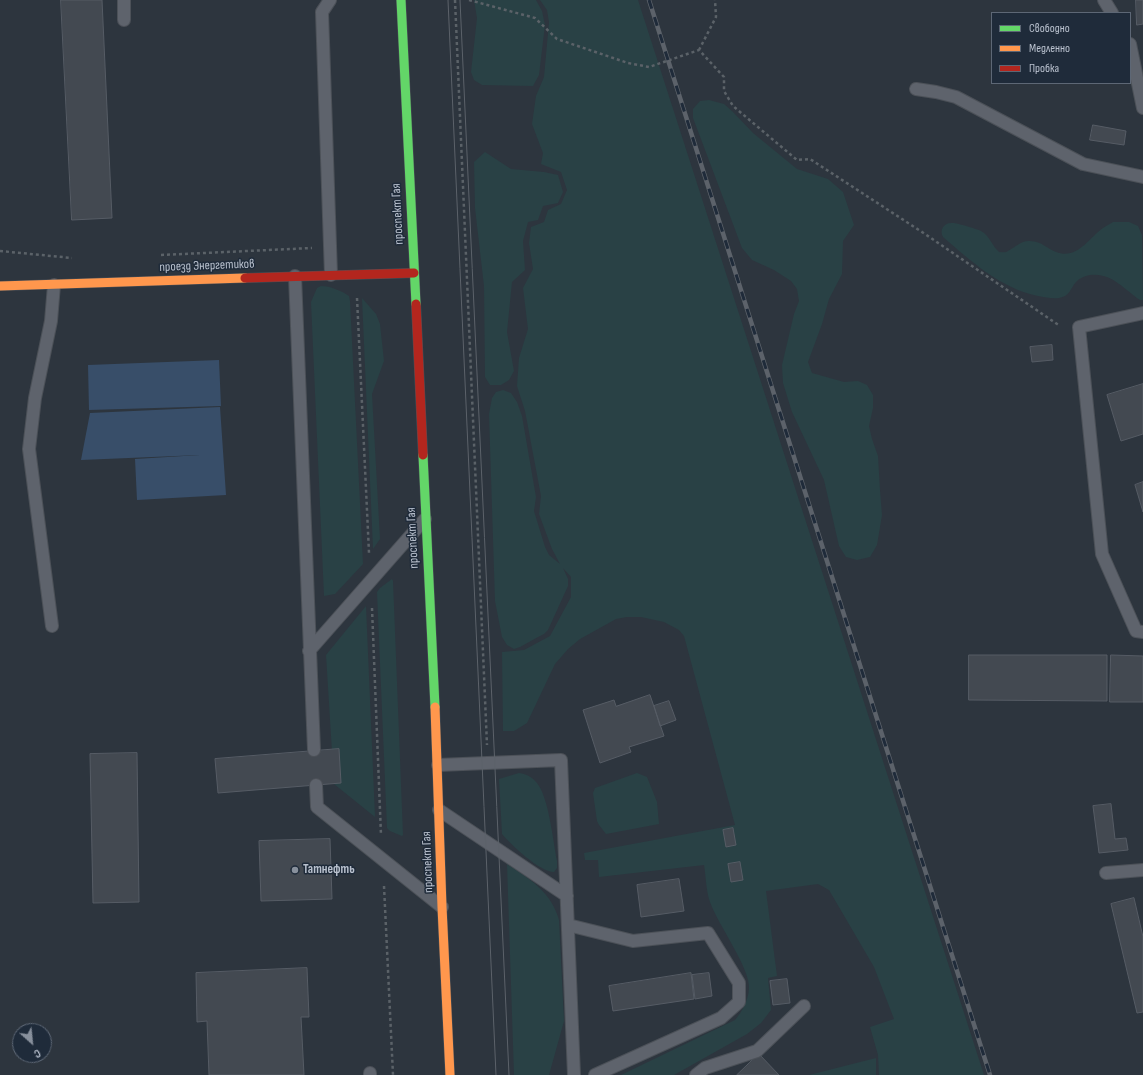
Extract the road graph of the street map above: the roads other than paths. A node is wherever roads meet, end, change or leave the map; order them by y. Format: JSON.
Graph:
{"nodes":[{"id":1,"x":124,"y":0,"type":"edge"},
{"id":2,"x":330,"y":0,"type":"edge"},
{"id":3,"x":401,"y":0,"type":"edge"},
{"id":4,"x":1104,"y":0,"type":"edge"},
{"id":5,"x":1111,"y":12,"type":"edge"},
{"id":6,"x":124,"y":20,"type":"dead end"},
{"id":7,"x":1131,"y":49,"type":"edge"},
{"id":8,"x":916,"y":89,"type":"dead end"},
{"id":9,"x":1143,"y":108,"type":"edge"},
{"id":10,"x":1143,"y":177,"type":"edge"},
{"id":11,"x":414,"y":273,"type":"junction"},
{"id":12,"x":331,"y":275,"type":"junction"},
{"id":13,"x":295,"y":276,"type":"junction"},
{"id":14,"x":54,"y":284,"type":"junction"},
{"id":15,"x":0,"y":286,"type":"edge"},
{"id":16,"x":1143,"y":313,"type":"edge"},
{"id":17,"x":425,"y":519,"type":"junction"},
{"id":18,"x":52,"y":626,"type":"dead end"},
{"id":19,"x":1143,"y":632,"type":"edge"},
{"id":20,"x":309,"y":650,"type":"junction"},
{"id":21,"x":314,"y":750,"type":"dead end"},
{"id":22,"x":438,"y":765,"type":"junction"},
{"id":23,"x":316,"y":785,"type":"dead end"},
{"id":24,"x":439,"y":810,"type":"junction"},
{"id":25,"x":1143,"y":870,"type":"edge"},
{"id":26,"x":1106,"y":873,"type":"dead end"},
{"id":27,"x":567,"y":896,"type":"junction"},
{"id":28,"x":442,"y":908,"type":"junction"},
{"id":29,"x":568,"y":925,"type":"junction"},
{"id":30,"x":804,"y":1006,"type":"dead end"},
{"id":31,"x":450,"y":1075,"type":"edge"},
{"id":32,"x":574,"y":1075,"type":"edge"},
{"id":33,"x":595,"y":1075,"type":"edge"},
{"id":34,"x":696,"y":1075,"type":"edge"}],
"edges":[{"from":1,"to":6,"type":"lane"},
{"from":2,"to":12,"type":"lane"},
{"from":3,"to":11,"type":"main road","name":"проспект Гая"},
{"from":4,"to":5,"type":"lane"},
{"from":7,"to":9,"type":"lane"},
{"from":8,"to":10,"type":"lane"},
{"from":11,"to":12,"type":"main road","name":"проезд Энергетиков"},
{"from":11,"to":17,"type":"main road","name":"проспект Гая"},
{"from":12,"to":13,"type":"main road","name":"проезд Энергетиков"},
{"from":13,"to":14,"type":"main road","name":"проезд Энергетиков"},
{"from":13,"to":20,"type":"lane"},
{"from":14,"to":15,"type":"main road","name":"проезд Энергетиков"},
{"from":14,"to":18,"type":"lane"},
{"from":16,"to":19,"type":"lane"},
{"from":17,"to":20,"type":"lane"},
{"from":17,"to":22,"type":"main road","name":"проспект Гая"},
{"from":20,"to":21,"type":"lane"},
{"from":22,"to":24,"type":"main road","name":"проспект Гая"},
{"from":22,"to":27,"type":"lane"},
{"from":23,"to":28,"type":"lane"},
{"from":24,"to":27,"type":"lane"},
{"from":24,"to":28,"type":"main road","name":"проспект Гая"},
{"from":25,"to":26,"type":"lane"},
{"from":27,"to":29,"type":"lane"},
{"from":28,"to":31,"type":"main road","name":"проспект Гая"},
{"from":29,"to":32,"type":"lane"},
{"from":29,"to":33,"type":"lane"},
{"from":30,"to":34,"type":"lane"}]}
